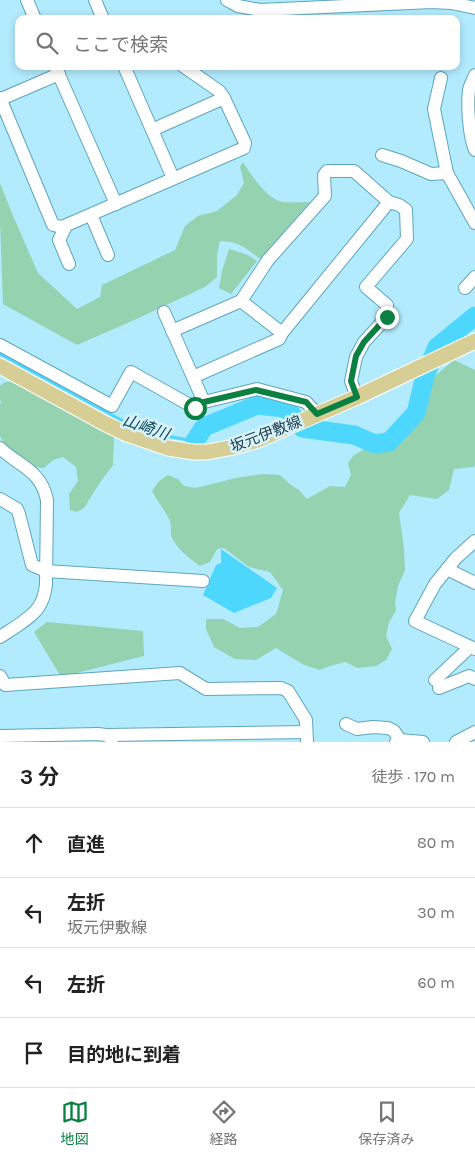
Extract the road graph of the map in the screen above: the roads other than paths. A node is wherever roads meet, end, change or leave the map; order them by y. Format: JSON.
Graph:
{"nodes":[{"id":1,"x":28,"y":0,"type":"edge"},
{"id":2,"x":95,"y":0,"type":"edge"},
{"id":3,"x":227,"y":0,"type":"edge"},
{"id":4,"x":276,"y":5,"type":"edge"},
{"id":5,"x":475,"y":8,"type":"edge"},
{"id":6,"x":34,"y":15,"type":"edge"},
{"id":7,"x":101,"y":15,"type":"edge"},
{"id":8,"x":60,"y":70,"type":"edge"},
{"id":9,"x":126,"y":70,"type":"edge"},
{"id":10,"x":189,"y":70,"type":"edge"},
{"id":11,"x":475,"y":75,"type":"edge"},
{"id":12,"x":441,"y":78,"type":"dead end"},
{"id":13,"x":224,"y":98,"type":"junction"},
{"id":14,"x":0,"y":99,"type":"edge"},
{"id":15,"x":152,"y":130,"type":"junction"},
{"id":16,"x":475,"y":150,"type":"edge"},
{"id":17,"x":382,"y":155,"type":"dead end"},
{"id":18,"x":447,"y":173,"type":"junction"},
{"id":19,"x":173,"y":178,"type":"junction"},
{"id":20,"x":389,"y":202,"type":"junction"},
{"id":21,"x":116,"y":204,"type":"junction"},
{"id":22,"x":91,"y":215,"type":"junction"},
{"id":23,"x":475,"y":223,"type":"edge"},
{"id":24,"x":66,"y":226,"type":"junction"},
{"id":25,"x":108,"y":255,"type":"dead end"},
{"id":26,"x":69,"y":264,"type":"dead end"},
{"id":27,"x":475,"y":277,"type":"edge"},
{"id":28,"x":465,"y":288,"type":"dead end"},
{"id":29,"x":241,"y":301,"type":"junction"},
{"id":30,"x":164,"y":312,"type":"dead end"},
{"id":31,"x":172,"y":330,"type":"junction"},
{"id":32,"x":282,"y":333,"type":"junction"},
{"id":33,"x":475,"y":341,"type":"edge"},
{"id":34,"x":0,"y":345,"type":"edge"},
{"id":35,"x":0,"y":366,"type":"edge"},
{"id":36,"x":193,"y":377,"type":"junction"},
{"id":37,"x":357,"y":397,"type":"junction"},
{"id":38,"x":204,"y":402,"type":"junction"},
{"id":39,"x":317,"y":414,"type":"junction"},
{"id":40,"x":0,"y":448,"type":"edge"},
{"id":41,"x":0,"y":499,"type":"edge"},
{"id":42,"x":475,"y":540,"type":"edge"},
{"id":43,"x":447,"y":569,"type":"junction"},
{"id":44,"x":46,"y":571,"type":"junction"},
{"id":45,"x":203,"y":582,"type":"dead end"},
{"id":46,"x":475,"y":583,"type":"edge"},
{"id":47,"x":0,"y":637,"type":"edge"},
{"id":48,"x":473,"y":648,"type":"edge"},
{"id":49,"x":0,"y":676,"type":"edge"},
{"id":50,"x":475,"y":679,"type":"edge"},
{"id":51,"x":346,"y":724,"type":"dead end"},
{"id":52,"x":475,"y":732,"type":"edge"},
{"id":53,"x":0,"y":736,"type":"edge"},
{"id":54,"x":306,"y":737,"type":"edge"},
{"id":55,"x":112,"y":739,"type":"edge"},
{"id":56,"x":398,"y":741,"type":"edge"},
{"id":57,"x":423,"y":742,"type":"edge"},
{"id":58,"x":456,"y":742,"type":"edge"}],
"edges":[{"from":1,"to":6,"type":"street"},
{"from":2,"to":7,"type":"street"},
{"from":3,"to":4,"type":"street"},
{"from":4,"to":5,"type":"street"},
{"from":8,"to":14,"type":"street"},
{"from":8,"to":21,"type":"street"},
{"from":9,"to":15,"type":"street"},
{"from":10,"to":13,"type":"street"},
{"from":11,"to":16,"type":"street"},
{"from":12,"to":18,"type":"street"},
{"from":13,"to":15,"type":"street"},
{"from":13,"to":19,"type":"street"},
{"from":14,"to":24,"type":"street"},
{"from":15,"to":19,"type":"street"},
{"from":17,"to":18,"type":"street"},
{"from":18,"to":23,"type":"street"},
{"from":19,"to":21,"type":"street"},
{"from":20,"to":29,"type":"street"},
{"from":20,"to":32,"type":"street"},
{"from":20,"to":37,"type":"street"},
{"from":21,"to":22,"type":"street"},
{"from":22,"to":24,"type":"street"},
{"from":22,"to":25,"type":"street"},
{"from":24,"to":26,"type":"street"},
{"from":27,"to":28,"type":"street"},
{"from":29,"to":31,"type":"street"},
{"from":29,"to":32,"type":"street"},
{"from":30,"to":31,"type":"street"},
{"from":31,"to":36,"type":"street"},
{"from":32,"to":36,"type":"street"},
{"from":33,"to":37,"type":"main road","name":"坂元伊敷線"},
{"from":34,"to":38,"type":"street"},
{"from":35,"to":39,"type":"main road","name":"坂元伊敷線"},
{"from":36,"to":38,"type":"street"},
{"from":37,"to":39,"type":"main road","name":"坂元伊敷線"},
{"from":38,"to":39,"type":"street"},
{"from":40,"to":44,"type":"street"},
{"from":41,"to":44,"type":"street"},
{"from":42,"to":43,"type":"street"},
{"from":43,"to":46,"type":"street"},
{"from":43,"to":48,"type":"street"},
{"from":44,"to":45,"type":"street"},
{"from":44,"to":47,"type":"street"},
{"from":48,"to":50,"type":"street"},
{"from":49,"to":54,"type":"street"},
{"from":51,"to":56,"type":"street"},
{"from":52,"to":58,"type":"street"},
{"from":53,"to":55,"type":"street"},
{"from":54,"to":55,"type":"street"},
{"from":56,"to":57,"type":"street"}]}
